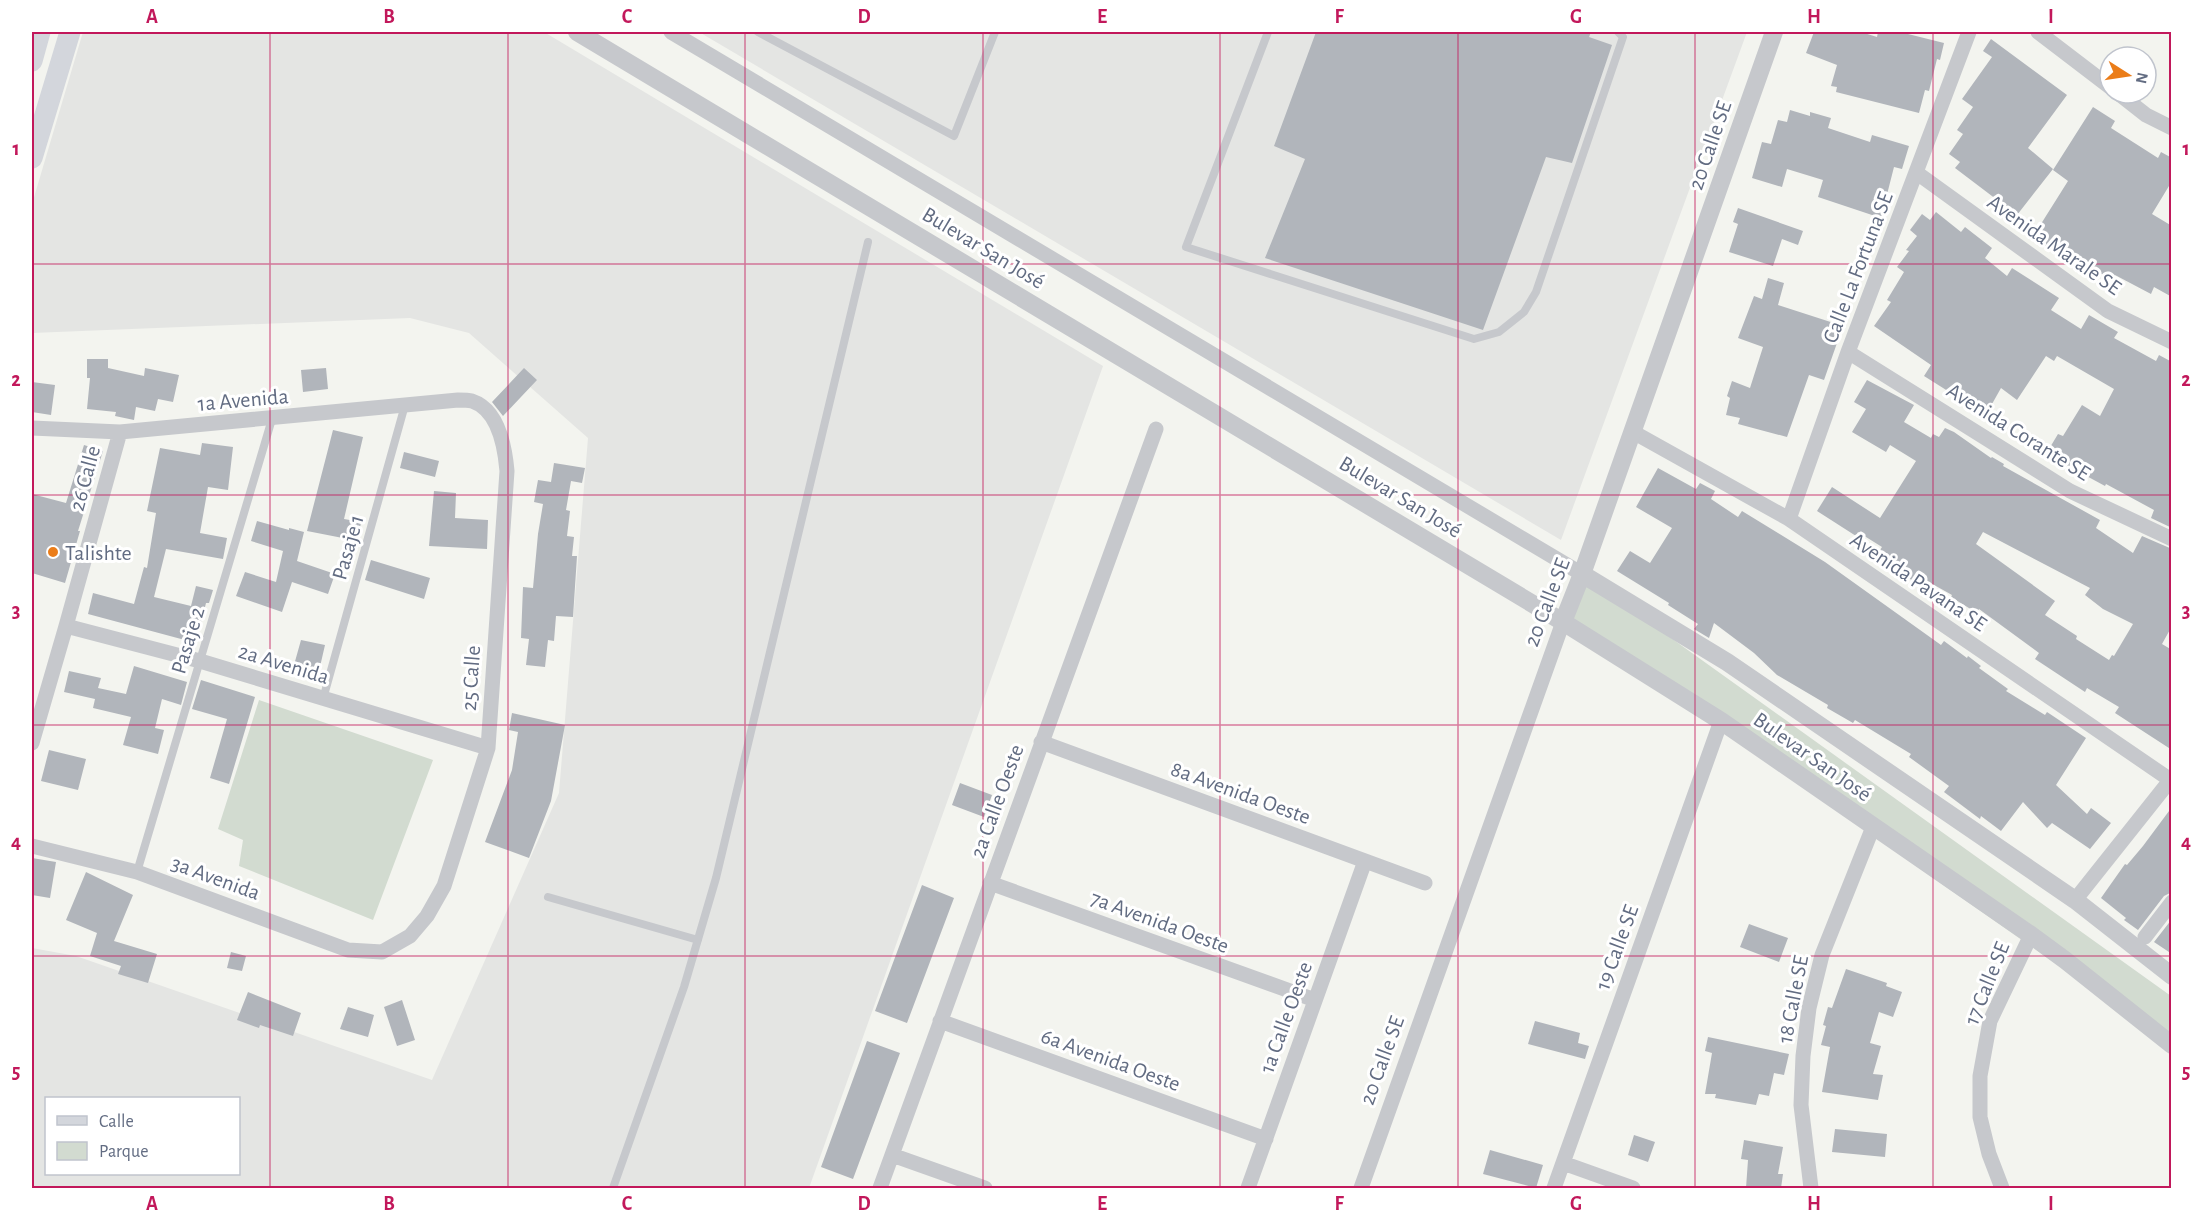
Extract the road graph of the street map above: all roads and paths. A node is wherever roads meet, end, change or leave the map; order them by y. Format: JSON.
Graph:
{"nodes":[{"id":1,"x":40,"y":32,"type":"edge"},
{"id":2,"x":70,"y":32,"type":"edge"},
{"id":3,"x":577,"y":32,"type":"edge"},
{"id":4,"x":671,"y":32,"type":"edge"},
{"id":5,"x":758,"y":32,"type":"edge"},
{"id":6,"x":995,"y":32,"type":"edge"},
{"id":7,"x":1268,"y":32,"type":"edge"},
{"id":8,"x":1618,"y":32,"type":"edge"},
{"id":9,"x":1774,"y":32,"type":"edge"},
{"id":10,"x":1969,"y":32,"type":"edge"},
{"id":11,"x":2038,"y":32,"type":"edge"},
{"id":12,"x":32,"y":61,"type":"edge"},
{"id":13,"x":2098,"y":78,"type":"edge"},
{"id":14,"x":2133,"y":105,"type":"edge"},
{"id":15,"x":2172,"y":128,"type":"edge"},
{"id":16,"x":32,"y":158,"type":"edge"},
{"id":17,"x":1917,"y":173,"type":"junction"},
{"id":18,"x":868,"y":242,"type":"dead end"},
{"id":19,"x":2172,"y":342,"type":"edge"},
{"id":20,"x":1848,"y":352,"type":"junction"},
{"id":21,"x":458,"y":400,"type":"joint"},
{"id":22,"x":405,"y":405,"type":"junction"},
{"id":23,"x":272,"y":419,"type":"junction"},
{"id":24,"x":32,"y":428,"type":"edge"},
{"id":25,"x":1156,"y":429,"type":"dead end"},
{"id":26,"x":120,"y":432,"type":"junction"},
{"id":27,"x":1633,"y":432,"type":"junction"},
{"id":28,"x":1789,"y":519,"type":"junction"},
{"id":29,"x":2172,"y":539,"type":"edge"},
{"id":30,"x":1582,"y":574,"type":"junction"},
{"id":31,"x":1563,"y":622,"type":"junction"},
{"id":32,"x":66,"y":626,"type":"junction"},
{"id":33,"x":200,"y":661,"type":"junction"},
{"id":34,"x":323,"y":699,"type":"junction"},
{"id":35,"x":1721,"y":721,"type":"junction"},
{"id":36,"x":32,"y":742,"type":"edge"},
{"id":37,"x":1041,"y":742,"type":"junction"},
{"id":38,"x":488,"y":748,"type":"junction"},
{"id":39,"x":2171,"y":780,"type":"edge"},
{"id":40,"x":1873,"y":827,"type":"junction"},
{"id":41,"x":32,"y":846,"type":"edge"},
{"id":42,"x":1365,"y":861,"type":"junction"},
{"id":43,"x":137,"y":872,"type":"junction"},
{"id":44,"x":990,"y":883,"type":"junction"},
{"id":45,"x":1425,"y":883,"type":"dead end"},
{"id":46,"x":548,"y":897,"type":"dead end"},
{"id":47,"x":2075,"y":900,"type":"junction"},
{"id":48,"x":2172,"y":902,"type":"edge"},
{"id":49,"x":2031,"y":935,"type":"junction"},
{"id":50,"x":2145,"y":937,"type":"dead end"},
{"id":51,"x":698,"y":940,"type":"junction"},
{"id":52,"x":382,"y":952,"type":"joint"},
{"id":53,"x":2172,"y":976,"type":"edge"},
{"id":54,"x":1315,"y":1000,"type":"junction"},
{"id":55,"x":940,"y":1021,"type":"junction"},
{"id":56,"x":2172,"y":1045,"type":"edge"},
{"id":57,"x":1266,"y":1139,"type":"junction"},
{"id":58,"x":891,"y":1155,"type":"junction"},
{"id":59,"x":1563,"y":1163,"type":"junction"},
{"id":60,"x":613,"y":1188,"type":"edge"},
{"id":61,"x":880,"y":1188,"type":"edge"},
{"id":62,"x":985,"y":1188,"type":"edge"},
{"id":63,"x":1248,"y":1188,"type":"edge"},
{"id":64,"x":1361,"y":1188,"type":"edge"},
{"id":65,"x":1554,"y":1188,"type":"edge"},
{"id":66,"x":1633,"y":1188,"type":"edge"},
{"id":67,"x":1811,"y":1188,"type":"edge"},
{"id":68,"x":2002,"y":1188,"type":"edge"}],
"edges":[{"from":1,"to":12,"type":"main road"},
{"from":2,"to":16,"type":"main road"},
{"from":3,"to":31,"type":"street","name":"Bulevar San José"},
{"from":4,"to":30,"type":"street","name":"Bulevar San José"},
{"from":5,"to":6,"type":"lane"},
{"from":7,"to":8,"type":"lane"},
{"from":9,"to":27,"type":"street","name":"20 Calle SE"},
{"from":10,"to":17,"type":"street","name":"Calle La Fortuna SE"},
{"from":11,"to":13,"type":"street"},
{"from":14,"to":15,"type":"street"},
{"from":17,"to":19,"type":"street","name":"Avenida Marale SE"},
{"from":17,"to":20,"type":"street","name":"Calle La Fortuna SE"},
{"from":18,"to":51,"type":"lane"},
{"from":20,"to":28,"type":"street","name":"Calle La Fortuna SE"},
{"from":20,"to":29,"type":"street","name":"Avenida Corante SE"},
{"from":21,"to":22,"type":"street","name":"1a Avenida"},
{"from":21,"to":38,"type":"street","name":"25 Calle"},
{"from":22,"to":23,"type":"street","name":"1a Avenida"},
{"from":22,"to":34,"type":"lane","name":"Pasaje 1"},
{"from":23,"to":26,"type":"street","name":"1a Avenida"},
{"from":23,"to":33,"type":"lane","name":"Pasaje 2"},
{"from":24,"to":26,"type":"street","name":"1a Avenida"},
{"from":25,"to":37,"type":"street","name":"2a Calle Oeste"},
{"from":26,"to":32,"type":"street","name":"26 Calle"},
{"from":27,"to":28,"type":"street","name":"Avenida Pavana SE"},
{"from":27,"to":30,"type":"street","name":"20 Calle SE"},
{"from":28,"to":39,"type":"street","name":"Avenida Pavana SE"},
{"from":30,"to":31,"type":"street","name":"20 Calle SE"},
{"from":30,"to":47,"type":"street","name":"Bulevar San José"},
{"from":31,"to":35,"type":"street","name":"Bulevar San José"},
{"from":31,"to":64,"type":"street","name":"20 Calle SE"},
{"from":32,"to":33,"type":"street","name":"2a Avenida"},
{"from":32,"to":36,"type":"street","name":"26 Calle"},
{"from":33,"to":34,"type":"street","name":"2a Avenida"},
{"from":33,"to":43,"type":"lane","name":"Pasaje 2"},
{"from":34,"to":38,"type":"street","name":"2a Avenida"},
{"from":35,"to":40,"type":"street","name":"Bulevar San José"},
{"from":35,"to":59,"type":"street","name":"19 Calle SE"},
{"from":37,"to":42,"type":"street","name":"8a Avenida Oeste"},
{"from":37,"to":44,"type":"street","name":"2a Calle Oeste"},
{"from":38,"to":52,"type":"street","name":"25 Calle"},
{"from":39,"to":47,"type":"street"},
{"from":40,"to":49,"type":"street","name":"Bulevar San José"},
{"from":40,"to":67,"type":"street","name":"18 Calle SE"},
{"from":41,"to":43,"type":"street","name":"3a Avenida"},
{"from":42,"to":45,"type":"street","name":"8a Avenida Oeste"},
{"from":42,"to":54,"type":"street","name":"1a Calle Oeste"},
{"from":43,"to":52,"type":"street","name":"3a Avenida"},
{"from":44,"to":54,"type":"street","name":"7a Avenida Oeste"},
{"from":44,"to":55,"type":"street","name":"2a Calle Oeste"},
{"from":46,"to":51,"type":"lane"},
{"from":47,"to":53,"type":"street","name":"Bulevar San José"},
{"from":48,"to":50,"type":"street"},
{"from":49,"to":56,"type":"street","name":"Bulevar San José"},
{"from":49,"to":68,"type":"street","name":"17 Calle SE"},
{"from":51,"to":60,"type":"lane"},
{"from":54,"to":57,"type":"street","name":"1a Calle Oeste"},
{"from":55,"to":57,"type":"street","name":"6a Avenida Oeste"},
{"from":55,"to":58,"type":"street","name":"2a Calle Oeste"},
{"from":57,"to":63,"type":"street","name":"1a Calle Oeste"},
{"from":58,"to":61,"type":"street","name":"2a Calle Oeste"},
{"from":58,"to":62,"type":"street"},
{"from":59,"to":65,"type":"street","name":"19 Calle SE"},
{"from":59,"to":66,"type":"street"}]}
